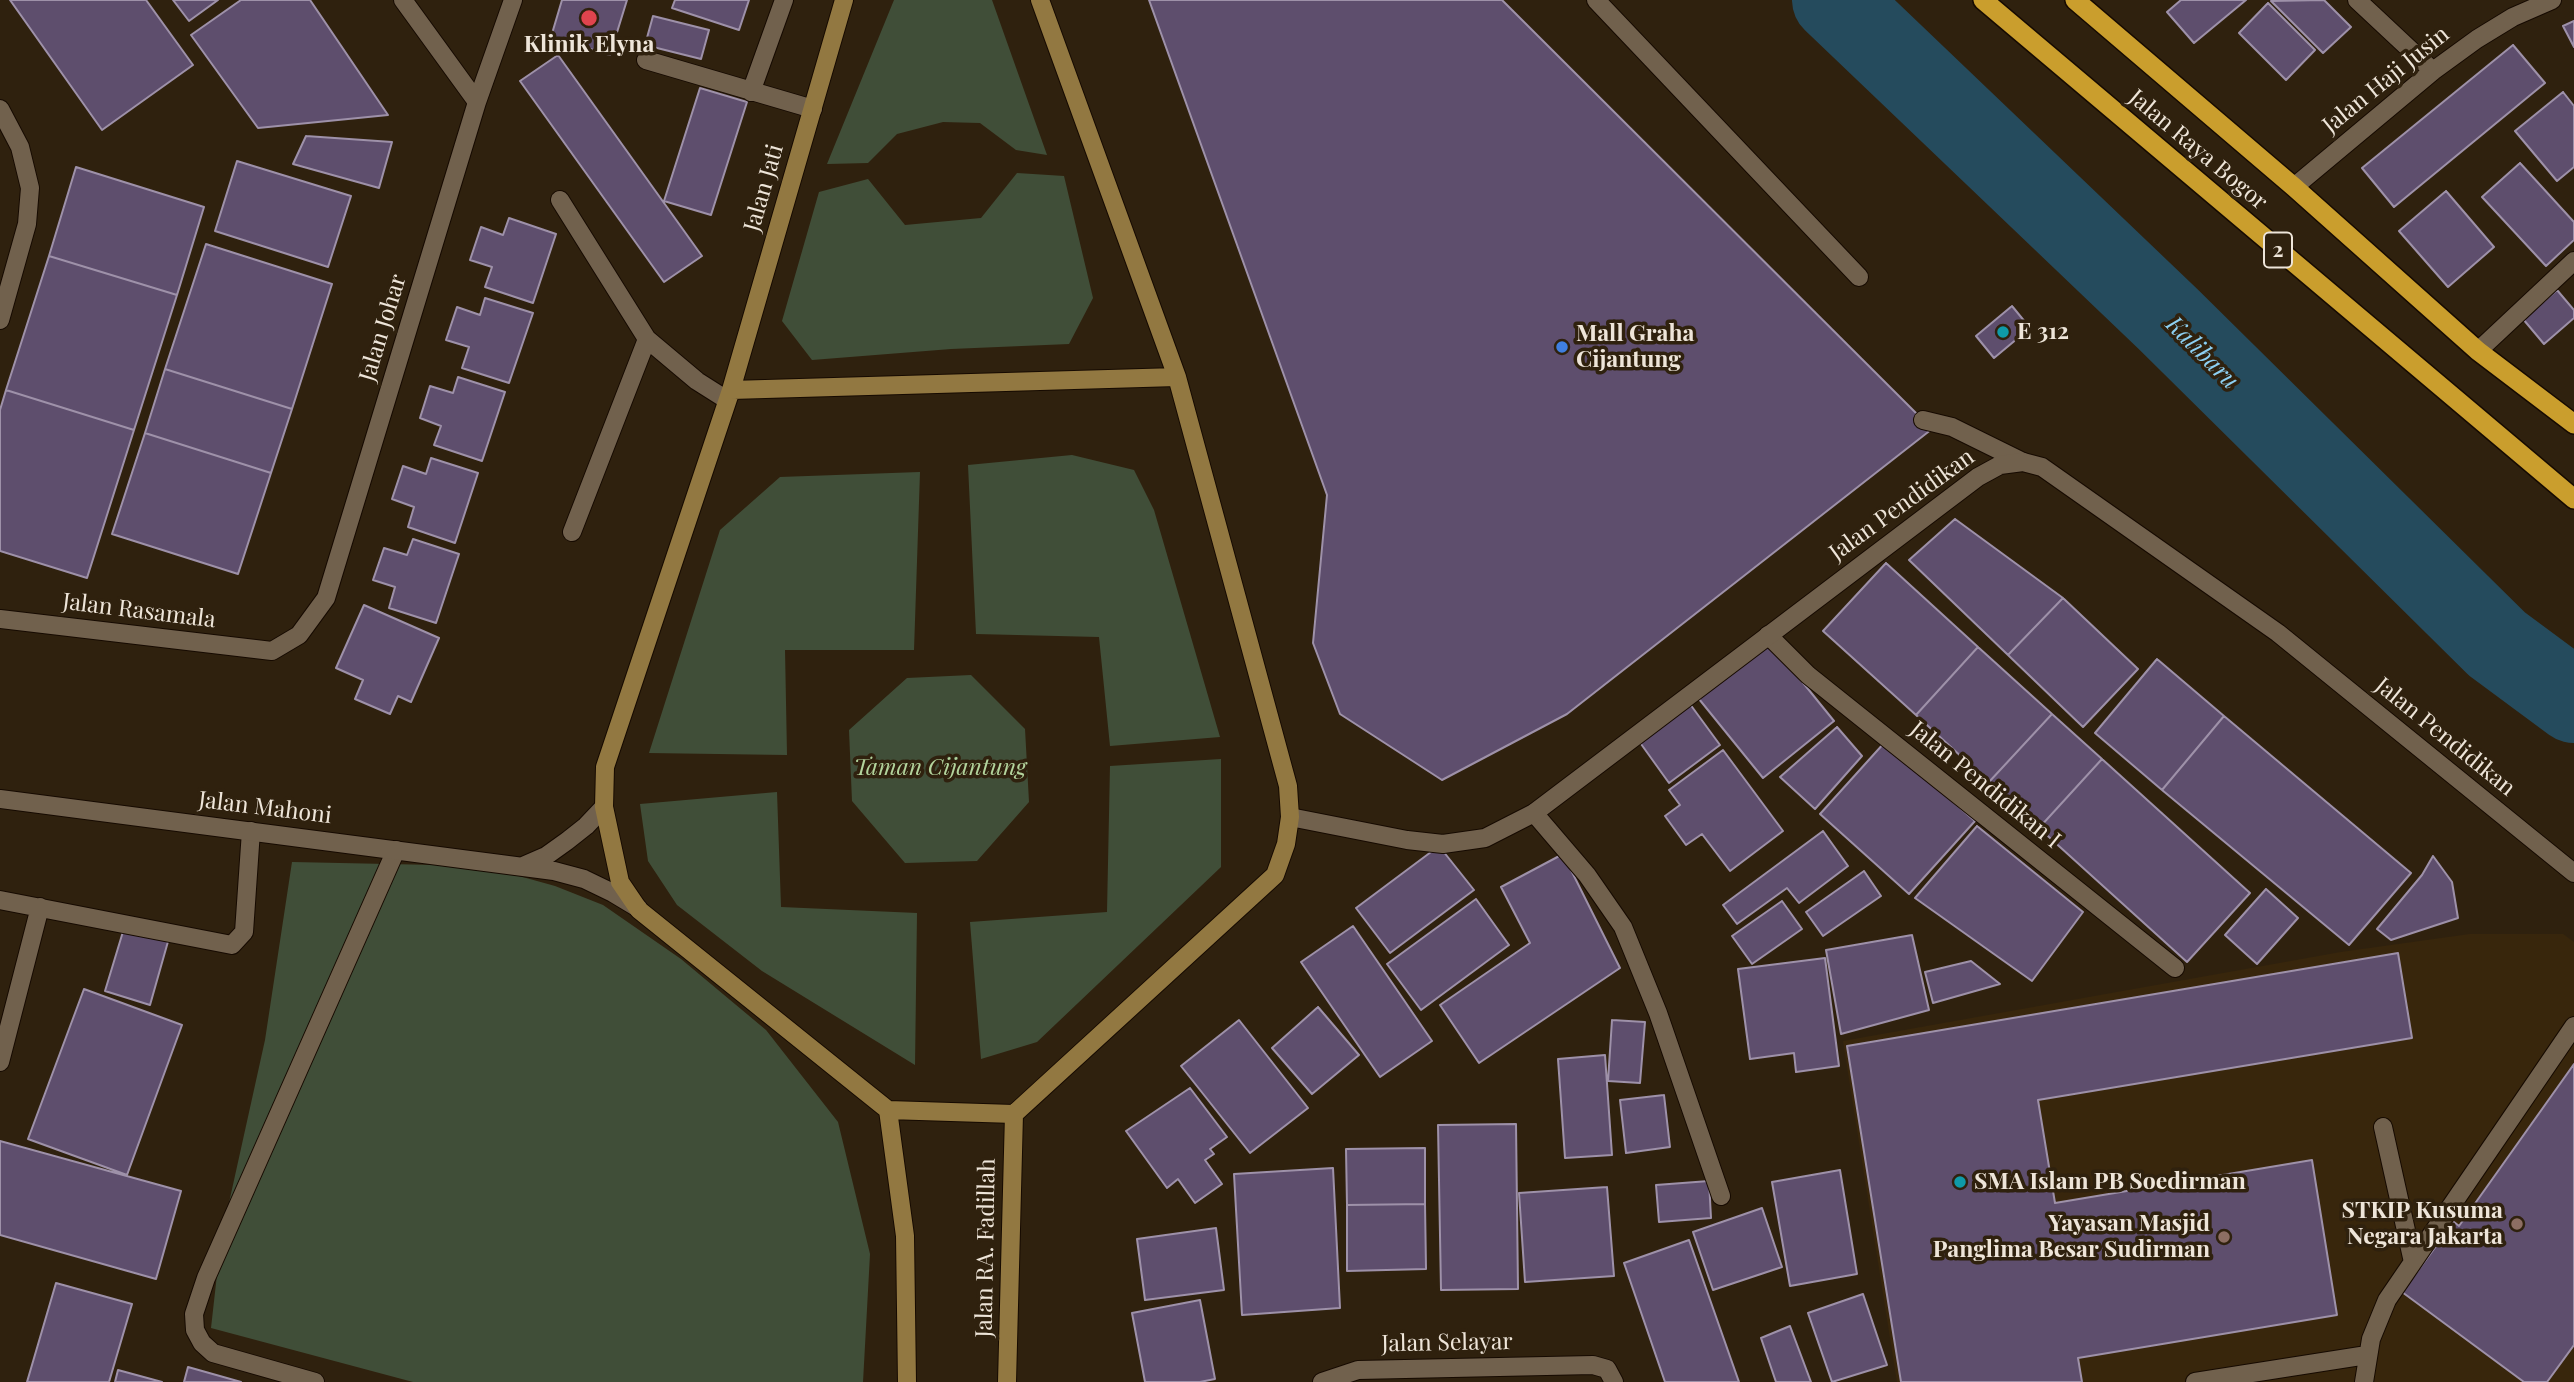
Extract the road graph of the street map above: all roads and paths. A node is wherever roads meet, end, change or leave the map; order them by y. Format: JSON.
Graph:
{"nodes":[{"id":1,"x":403,"y":0,"type":"edge"},
{"id":2,"x":513,"y":0,"type":"edge"},
{"id":3,"x":784,"y":0,"type":"edge"},
{"id":4,"x":844,"y":0,"type":"edge"},
{"id":5,"x":1040,"y":0,"type":"edge"},
{"id":6,"x":1596,"y":0,"type":"edge"},
{"id":7,"x":1983,"y":0,"type":"edge"},
{"id":8,"x":2075,"y":0,"type":"edge"},
{"id":9,"x":2357,"y":0,"type":"edge"},
{"id":10,"x":2552,"y":0,"type":"edge"},
{"id":11,"x":646,"y":60,"type":"dead end"},
{"id":12,"x":2433,"y":71,"type":"junction"},
{"id":13,"x":751,"y":92,"type":"junction"},
{"id":14,"x":477,"y":102,"type":"junction"},
{"id":15,"x":0,"y":109,"type":"edge"},
{"id":16,"x":813,"y":109,"type":"junction"},
{"id":17,"x":2294,"y":187,"type":"junction"},
{"id":18,"x":559,"y":200,"type":"dead end"},
{"id":19,"x":2574,"y":261,"type":"edge"},
{"id":20,"x":1859,"y":276,"type":"dead end"},
{"id":21,"x":0,"y":320,"type":"edge"},
{"id":22,"x":647,"y":339,"type":"junction"},
{"id":23,"x":2478,"y":351,"type":"junction"},
{"id":24,"x":1177,"y":377,"type":"junction"},
{"id":25,"x":729,"y":395,"type":"junction"},
{"id":26,"x":1923,"y":420,"type":"dead end"},
{"id":27,"x":2574,"y":424,"type":"edge"},
{"id":28,"x":2023,"y":462,"type":"junction"},
{"id":29,"x":2574,"y":499,"type":"edge"},
{"id":30,"x":572,"y":532,"type":"dead end"},
{"id":31,"x":0,"y":619,"type":"edge"},
{"id":32,"x":1768,"y":635,"type":"junction"},
{"id":33,"x":272,"y":651,"type":"joint"},
{"id":34,"x":0,"y":799,"type":"edge"},
{"id":35,"x":604,"y":807,"type":"junction"},
{"id":36,"x":1534,"y":813,"type":"junction"},
{"id":37,"x":1290,"y":817,"type":"junction"},
{"id":38,"x":251,"y":831,"type":"junction"},
{"id":39,"x":396,"y":850,"type":"junction"},
{"id":40,"x":523,"y":866,"type":"junction"},
{"id":41,"x":2574,"y":873,"type":"edge"},
{"id":42,"x":0,"y":900,"type":"edge"},
{"id":43,"x":40,"y":907,"type":"junction"},
{"id":44,"x":639,"y":909,"type":"junction"},
{"id":45,"x":2175,"y":968,"type":"dead end"},
{"id":46,"x":2574,"y":1026,"type":"edge"},
{"id":47,"x":0,"y":1062,"type":"edge"},
{"id":48,"x":888,"y":1110,"type":"junction"},
{"id":49,"x":1014,"y":1114,"type":"junction"},
{"id":50,"x":2383,"y":1127,"type":"dead end"},
{"id":51,"x":1721,"y":1196,"type":"dead end"},
{"id":52,"x":2413,"y":1262,"type":"junction"},
{"id":53,"x":2367,"y":1355,"type":"junction"},
{"id":54,"x":315,"y":1382,"type":"edge"},
{"id":55,"x":907,"y":1382,"type":"edge"},
{"id":56,"x":1007,"y":1382,"type":"edge"},
{"id":57,"x":1322,"y":1382,"type":"edge"},
{"id":58,"x":1614,"y":1382,"type":"edge"},
{"id":59,"x":2195,"y":1382,"type":"edge"},
{"id":60,"x":2364,"y":1382,"type":"edge"}],
"edges":[{"from":1,"to":14,"type":"street"},
{"from":2,"to":14,"type":"street","name":"Jalan Johar"},
{"from":3,"to":13,"type":"street"},
{"from":4,"to":16,"type":"main road","name":"Jalan Jati"},
{"from":5,"to":24,"type":"main road"},
{"from":6,"to":20,"type":"street"},
{"from":7,"to":29,"type":"highway","name":"Jalan Raya Bogor","number":"2"},
{"from":8,"to":17,"type":"highway","name":"Jalan Raya Bogor"},
{"from":9,"to":12,"type":"street"},
{"from":10,"to":12,"type":"street","name":"Jalan Haji Jusin"},
{"from":11,"to":13,"type":"street"},
{"from":12,"to":17,"type":"street","name":"Jalan Haji Jusin"},
{"from":13,"to":16,"type":"street"},
{"from":14,"to":33,"type":"street","name":"Jalan Johar"},
{"from":15,"to":21,"type":"street"},
{"from":16,"to":25,"type":"main road","name":"Jalan Jati"},
{"from":17,"to":23,"type":"highway","name":"Jalan Raya Bogor"},
{"from":18,"to":22,"type":"street"},
{"from":19,"to":23,"type":"street"},
{"from":22,"to":25,"type":"street"},
{"from":22,"to":30,"type":"street"},
{"from":23,"to":27,"type":"highway","name":"Jalan Raya Bogor"},
{"from":24,"to":25,"type":"main road"},
{"from":24,"to":37,"type":"main road"},
{"from":25,"to":35,"type":"main road","name":"Jalan Jati"},
{"from":26,"to":28,"type":"street"},
{"from":28,"to":32,"type":"street","name":"Jalan Pendidikan"},
{"from":28,"to":41,"type":"street","name":"Jalan Pendidikan"},
{"from":31,"to":33,"type":"street","name":"Jalan Rasamala"},
{"from":32,"to":36,"type":"street","name":"Jalan Pendidikan"},
{"from":32,"to":45,"type":"street","name":"Jalan Pendidikan I"},
{"from":34,"to":38,"type":"street","name":"Jalan Mahoni"},
{"from":35,"to":40,"type":"street"},
{"from":35,"to":44,"type":"main road","name":"Jalan Jati"},
{"from":36,"to":37,"type":"street","name":"Jalan Pendidikan"},
{"from":36,"to":51,"type":"street"},
{"from":37,"to":49,"type":"main road"},
{"from":38,"to":39,"type":"street","name":"Jalan Mahoni"},
{"from":38,"to":43,"type":"street"},
{"from":39,"to":40,"type":"street","name":"Jalan Mahoni"},
{"from":39,"to":54,"type":"street"},
{"from":40,"to":44,"type":"street","name":"Jalan Mahoni"},
{"from":42,"to":43,"type":"street"},
{"from":43,"to":47,"type":"street"},
{"from":44,"to":48,"type":"main road","name":"Jalan Jati"},
{"from":46,"to":52,"type":"street"},
{"from":48,"to":49,"type":"main road"},
{"from":48,"to":55,"type":"main road"},
{"from":49,"to":56,"type":"main road","name":"Jalan RA. Fadillah"},
{"from":50,"to":52,"type":"street"},
{"from":52,"to":53,"type":"street"},
{"from":53,"to":59,"type":"street"},
{"from":53,"to":60,"type":"street"},
{"from":57,"to":58,"type":"street","name":"Jalan Selayar"}]}
